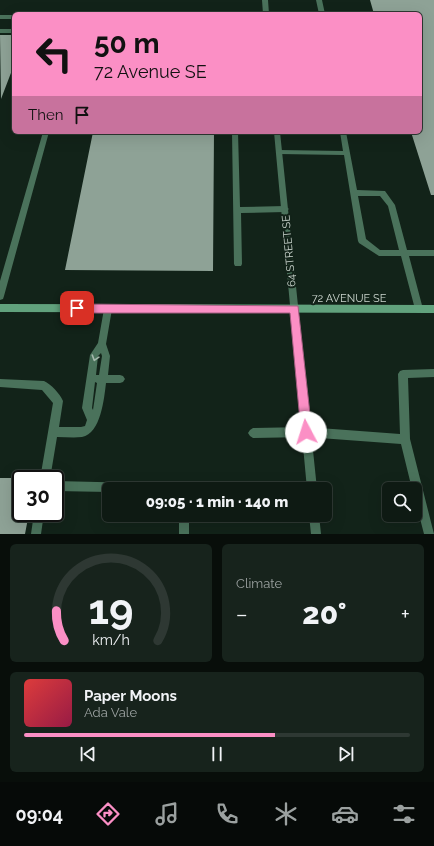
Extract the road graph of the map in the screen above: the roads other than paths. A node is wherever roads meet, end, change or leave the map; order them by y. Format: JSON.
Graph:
{"nodes":[{"id":1,"x":265,"y":0,"type":"edge"},
{"id":2,"x":319,"y":0,"type":"edge"},
{"id":3,"x":266,"y":12,"type":"edge"},
{"id":4,"x":322,"y":12,"type":"edge"},
{"id":5,"x":0,"y":17,"type":"edge"},
{"id":6,"x":12,"y":17,"type":"edge"},
{"id":7,"x":0,"y":31,"type":"edge"},
{"id":8,"x":12,"y":31,"type":"edge"},
{"id":9,"x":45,"y":134,"type":"edge"},
{"id":10,"x":235,"y":134,"type":"edge"},
{"id":11,"x":277,"y":134,"type":"edge"},
{"id":12,"x":343,"y":134,"type":"edge"},
{"id":13,"x":279,"y":152,"type":"junction"},
{"id":14,"x":346,"y":153,"type":"junction"},
{"id":15,"x":354,"y":193,"type":"junction"},
{"id":16,"x":285,"y":209,"type":"junction"},
{"id":17,"x":237,"y":210,"type":"junction"},
{"id":18,"x":434,"y":252,"type":"edge"},
{"id":19,"x":403,"y":253,"type":"junction"},
{"id":20,"x":238,"y":264,"type":"dead end"},
{"id":21,"x":0,"y":296,"type":"edge"},
{"id":22,"x":0,"y":308,"type":"edge"},
{"id":23,"x":108,"y":309,"type":"junction"},
{"id":24,"x":294,"y":309,"type":"junction"},
{"id":25,"x":419,"y":309,"type":"junction"},
{"id":26,"x":434,"y":309,"type":"edge"},
{"id":27,"x":102,"y":344,"type":"junction"},
{"id":28,"x":434,"y":373,"type":"edge"},
{"id":29,"x":91,"y":379,"type":"junction"},
{"id":30,"x":102,"y":379,"type":"junction"},
{"id":31,"x":120,"y":379,"type":"dead end"},
{"id":32,"x":0,"y":383,"type":"edge"},
{"id":33,"x":92,"y":420,"type":"junction"},
{"id":34,"x":54,"y":432,"type":"junction"},
{"id":35,"x":253,"y":432,"type":"dead end"},
{"id":36,"x":306,"y":432,"type":"junction"},
{"id":37,"x":405,"y":439,"type":"junction"},
{"id":38,"x":47,"y":470,"type":"edge"},
{"id":39,"x":311,"y":482,"type":"edge"},
{"id":40,"x":64,"y":486,"type":"edge"},
{"id":41,"x":102,"y":487,"type":"edge"},
{"id":42,"x":38,"y":522,"type":"edge"},
{"id":43,"x":184,"y":522,"type":"edge"},
{"id":44,"x":315,"y":522,"type":"edge"},
{"id":45,"x":36,"y":534,"type":"edge"},
{"id":46,"x":184,"y":534,"type":"edge"},
{"id":47,"x":316,"y":534,"type":"edge"},
{"id":48,"x":429,"y":534,"type":"edge"}],
"edges":[{"from":1,"to":3,"type":"street"},
{"from":2,"to":4,"type":"street"},
{"from":5,"to":6,"type":"street"},
{"from":7,"to":8,"type":"street"},
{"from":9,"to":21,"type":"street"},
{"from":10,"to":17,"type":"street"},
{"from":11,"to":13,"type":"street","name":"64 STREET SE"},
{"from":12,"to":14,"type":"street"},
{"from":13,"to":14,"type":"street"},
{"from":13,"to":16,"type":"street","name":"64 STREET SE"},
{"from":14,"to":15,"type":"street"},
{"from":15,"to":19,"type":"street"},
{"from":15,"to":19,"type":"street"},
{"from":16,"to":17,"type":"street"},
{"from":16,"to":24,"type":"street","name":"64 STREET SE"},
{"from":17,"to":20,"type":"street"},
{"from":18,"to":19,"type":"street"},
{"from":19,"to":25,"type":"street"},
{"from":22,"to":23,"type":"street","name":"72 AVENUE SE"},
{"from":23,"to":24,"type":"street","name":"72 AVENUE SE"},
{"from":23,"to":27,"type":"street"},
{"from":24,"to":25,"type":"street","name":"72 AVENUE SE"},
{"from":24,"to":36,"type":"street","name":"64 STREET SE"},
{"from":25,"to":26,"type":"street","name":"72 AVENUE SE"},
{"from":27,"to":29,"type":"street","one_way":true},
{"from":27,"to":30,"type":"street"},
{"from":28,"to":37,"type":"street"},
{"from":29,"to":30,"type":"street"},
{"from":29,"to":33,"type":"street"},
{"from":30,"to":31,"type":"street"},
{"from":30,"to":33,"type":"street"},
{"from":32,"to":34,"type":"street"},
{"from":33,"to":34,"type":"street"},
{"from":34,"to":38,"type":"street"},
{"from":35,"to":36,"type":"street"},
{"from":36,"to":37,"type":"street"},
{"from":36,"to":39,"type":"street","name":"64 STREET SE"},
{"from":37,"to":48,"type":"street"},
{"from":40,"to":41,"type":"street"},
{"from":42,"to":45,"type":"street"},
{"from":43,"to":46,"type":"street"},
{"from":44,"to":47,"type":"street"}]}
